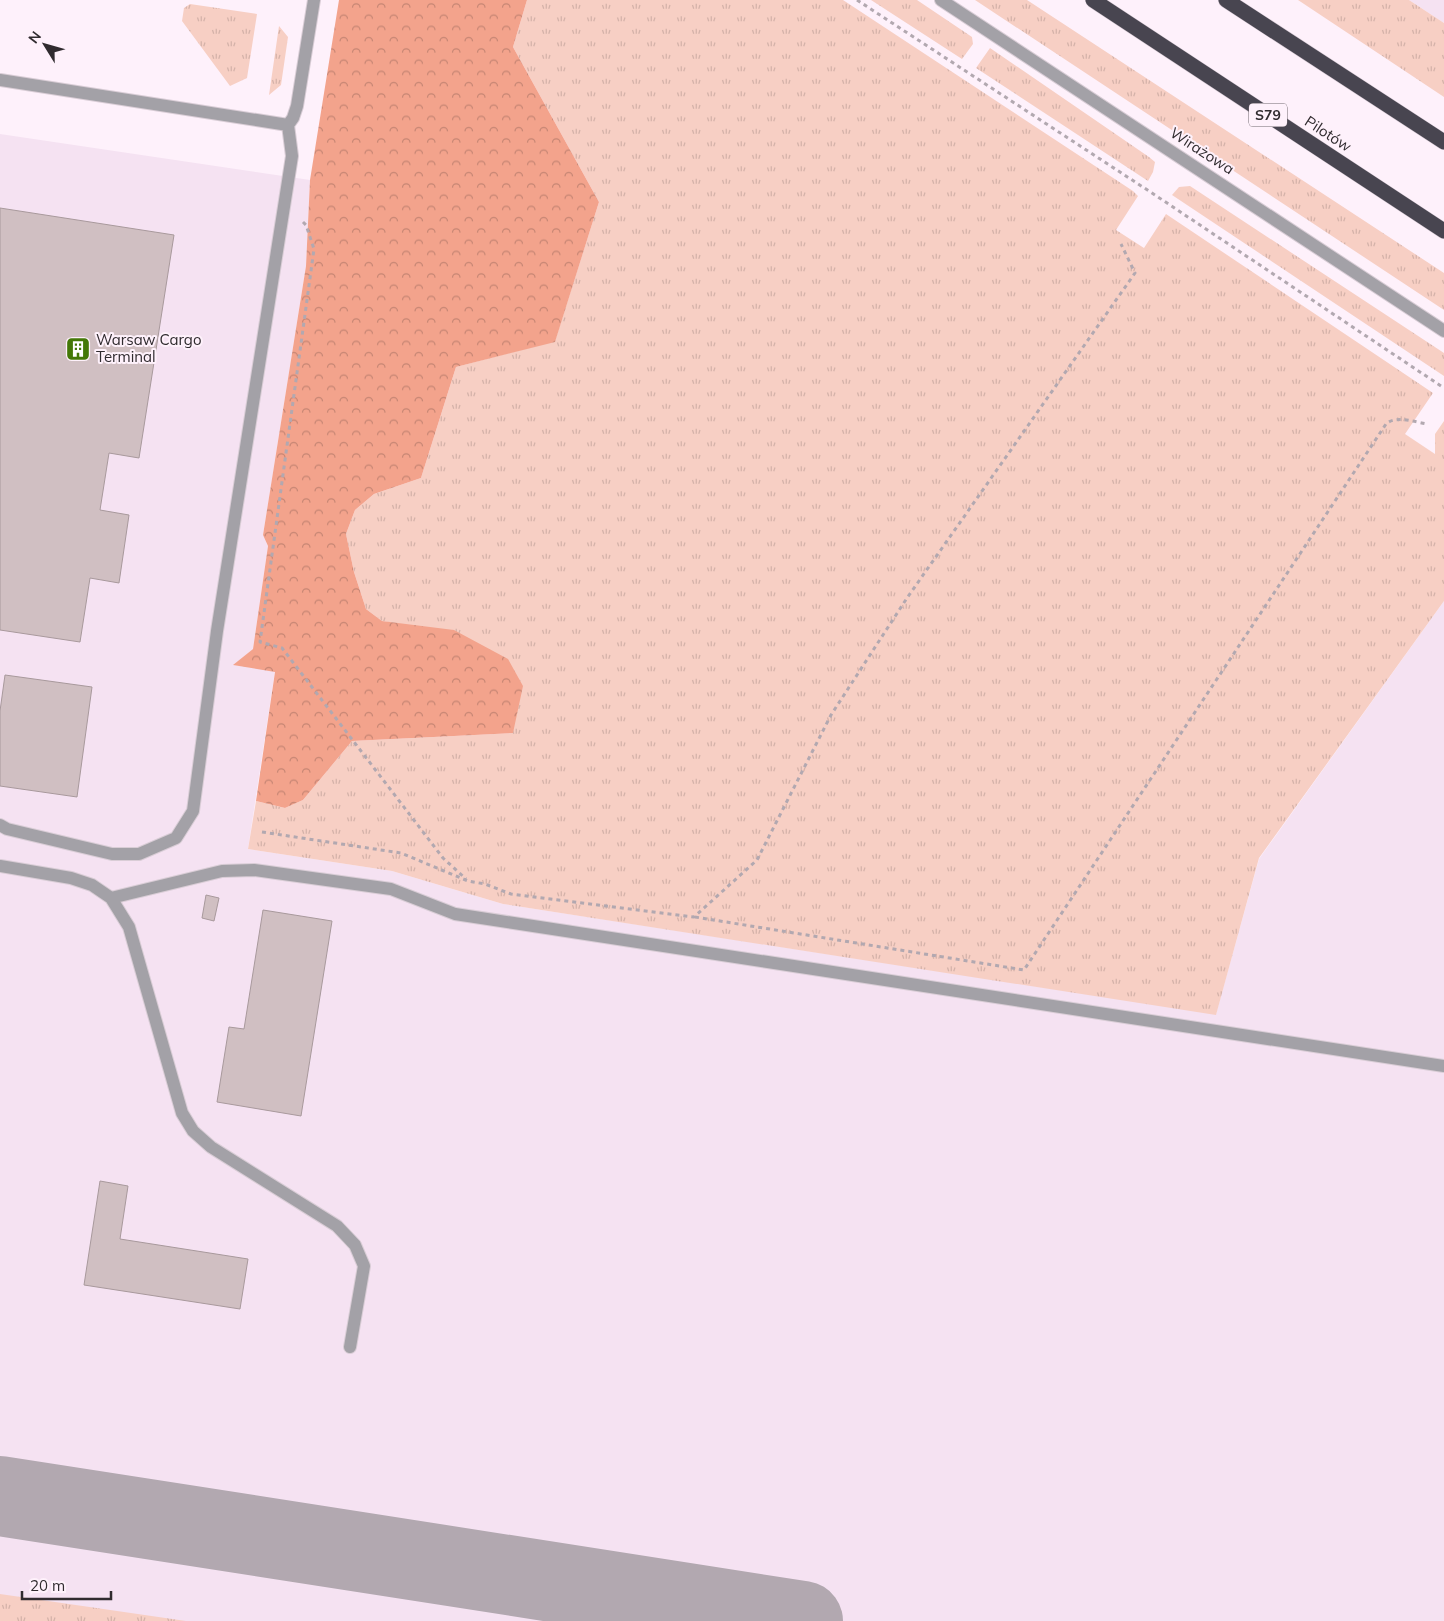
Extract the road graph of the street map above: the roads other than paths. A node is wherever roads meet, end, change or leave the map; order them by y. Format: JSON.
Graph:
{"nodes":[{"id":1,"x":941,"y":0,"type":"edge"},
{"id":2,"x":1093,"y":0,"type":"edge"},
{"id":3,"x":1226,"y":0,"type":"edge"},
{"id":4,"x":314,"y":3,"type":"edge"},
{"id":5,"x":0,"y":80,"type":"edge"},
{"id":6,"x":288,"y":125,"type":"junction"},
{"id":7,"x":1444,"y":142,"type":"edge"},
{"id":8,"x":1444,"y":231,"type":"edge"},
{"id":9,"x":1444,"y":331,"type":"edge"},
{"id":10,"x":0,"y":825,"type":"edge"},
{"id":11,"x":0,"y":866,"type":"edge"},
{"id":12,"x":111,"y":898,"type":"junction"},
{"id":13,"x":1444,"y":1066,"type":"edge"},
{"id":14,"x":350,"y":1347,"type":"dead end"}],
"edges":[{"from":1,"to":9,"type":"street","name":"Wirażowa"},
{"from":2,"to":8,"type":"highway","name":"Pilotów","number":"S79"},
{"from":3,"to":7,"type":"highway"},
{"from":4,"to":6,"type":"street"},
{"from":5,"to":6,"type":"street"},
{"from":6,"to":10,"type":"street"},
{"from":11,"to":12,"type":"street"},
{"from":12,"to":13,"type":"street"},
{"from":12,"to":14,"type":"street"}]}
